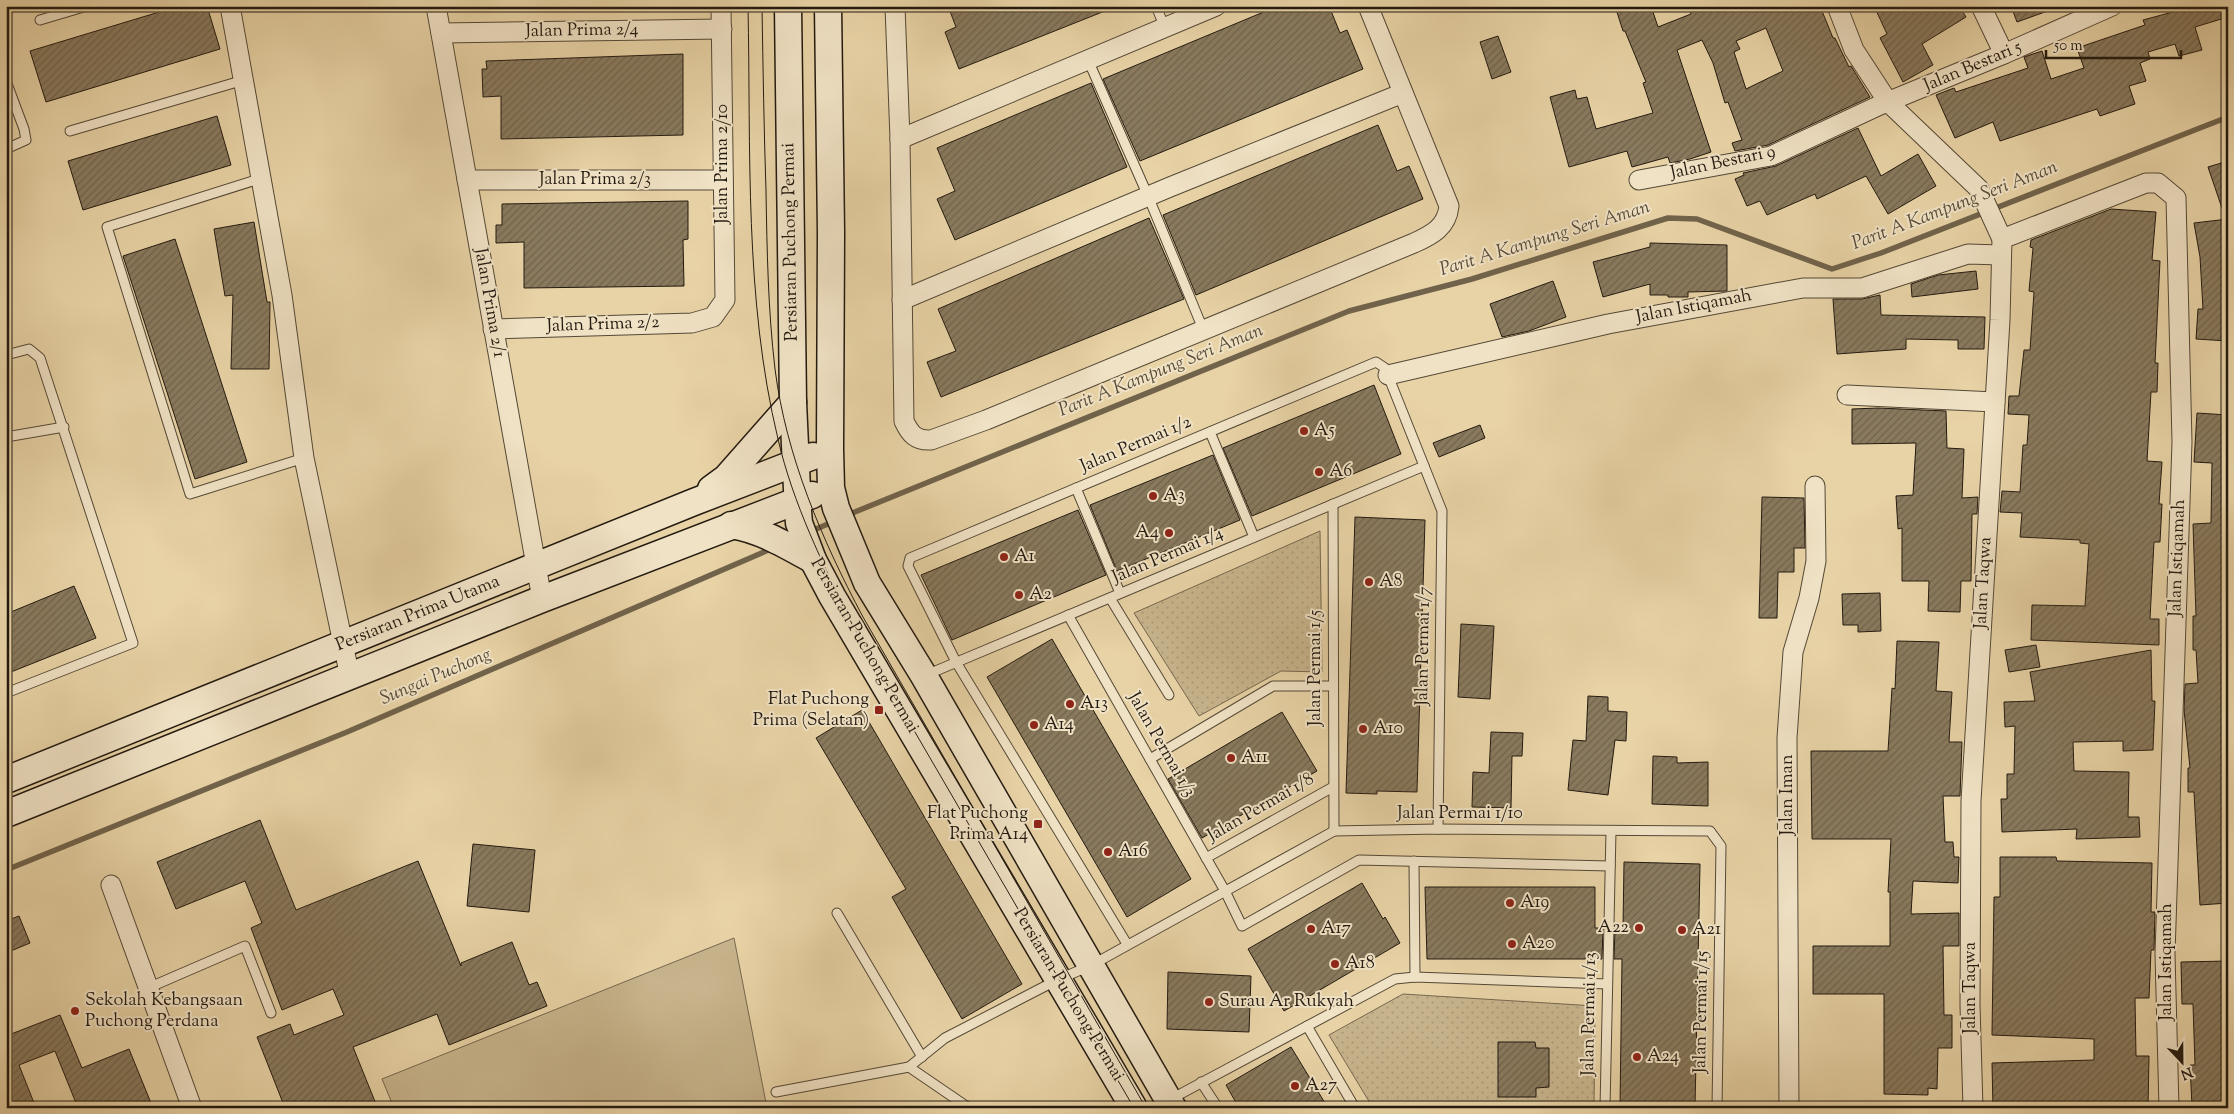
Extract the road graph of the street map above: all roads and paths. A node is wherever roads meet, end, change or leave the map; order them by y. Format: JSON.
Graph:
{"nodes":[{"id":1,"x":87,"y":6,"type":"edge"},
{"id":2,"x":230,"y":6,"type":"edge"},
{"id":3,"x":436,"y":6,"type":"edge"},
{"id":4,"x":722,"y":6,"type":"edge"},
{"id":5,"x":788,"y":6,"type":"edge"},
{"id":6,"x":828,"y":6,"type":"edge"},
{"id":7,"x":896,"y":6,"type":"edge"},
{"id":8,"x":1156,"y":6,"type":"edge"},
{"id":9,"x":1216,"y":6,"type":"edge"},
{"id":10,"x":1368,"y":6,"type":"edge"},
{"id":11,"x":1837,"y":6,"type":"edge"},
{"id":12,"x":1981,"y":6,"type":"edge"},
{"id":13,"x":2112,"y":6,"type":"edge"},
{"id":14,"x":40,"y":20,"type":"dead end"},
{"id":15,"x":722,"y":28,"type":"junction"},
{"id":16,"x":1166,"y":28,"type":"junction"},
{"id":17,"x":441,"y":33,"type":"junction"},
{"id":18,"x":2004,"y":54,"type":"junction"},
{"id":19,"x":1088,"y":60,"type":"junction"},
{"id":20,"x":244,"y":80,"type":"junction"},
{"id":21,"x":6,"y":81,"type":"edge"},
{"id":22,"x":1403,"y":92,"type":"junction"},
{"id":23,"x":1888,"y":102,"type":"junction"},
{"id":24,"x":70,"y":131,"type":"dead end"},
{"id":25,"x":900,"y":139,"type":"junction"},
{"id":26,"x":6,"y":149,"type":"edge"},
{"id":27,"x":262,"y":178,"type":"junction"},
{"id":28,"x":467,"y":180,"type":"junction"},
{"id":29,"x":723,"y":180,"type":"junction"},
{"id":30,"x":1639,"y":180,"type":"dead end"},
{"id":31,"x":1148,"y":196,"type":"junction"},
{"id":32,"x":2002,"y":247,"type":"junction"},
{"id":33,"x":902,"y":300,"type":"junction"},
{"id":34,"x":713,"y":317,"type":"joint"},
{"id":35,"x":493,"y":328,"type":"junction"},
{"id":36,"x":1203,"y":329,"type":"junction"},
{"id":37,"x":6,"y":355,"type":"edge"},
{"id":38,"x":1388,"y":375,"type":"junction"},
{"id":39,"x":1847,"y":395,"type":"dead end"},
{"id":40,"x":793,"y":402,"type":"junction"},
{"id":41,"x":1995,"y":402,"type":"junction"},
{"id":42,"x":64,"y":427,"type":"junction"},
{"id":43,"x":1210,"y":432,"type":"junction"},
{"id":44,"x":6,"y":437,"type":"edge"},
{"id":45,"x":830,"y":449,"type":"junction"},
{"id":46,"x":304,"y":458,"type":"junction"},
{"id":47,"x":797,"y":463,"type":"junction"},
{"id":48,"x":1424,"y":466,"type":"junction"},
{"id":49,"x":1815,"y":486,"type":"dead end"},
{"id":50,"x":1076,"y":488,"type":"junction"},
{"id":51,"x":834,"y":498,"type":"junction"},
{"id":52,"x":694,"y":502,"type":"junction"},
{"id":53,"x":1333,"y":504,"type":"junction"},
{"id":54,"x":799,"y":511,"type":"junction"},
{"id":55,"x":731,"y":525,"type":"junction"},
{"id":56,"x":1254,"y":537,"type":"junction"},
{"id":57,"x":813,"y":560,"type":"junction"},
{"id":58,"x":536,"y":566,"type":"junction"},
{"id":59,"x":1120,"y":594,"type":"junction"},
{"id":60,"x":1110,"y":598,"type":"junction"},
{"id":61,"x":542,"y":600,"type":"junction"},
{"id":62,"x":1068,"y":615,"type":"junction"},
{"id":63,"x":343,"y":645,"type":"junction"},
{"id":64,"x":956,"y":662,"type":"junction"},
{"id":65,"x":924,"y":676,"type":"junction"},
{"id":66,"x":350,"y":677,"type":"junction"},
{"id":67,"x":1332,"y":686,"type":"junction"},
{"id":68,"x":6,"y":693,"type":"edge"},
{"id":69,"x":1169,"y":695,"type":"dead end"},
{"id":70,"x":1150,"y":759,"type":"junction"},
{"id":71,"x":6,"y":780,"type":"edge"},
{"id":72,"x":1333,"y":787,"type":"junction"},
{"id":73,"x":6,"y":814,"type":"edge"},
{"id":74,"x":1438,"y":829,"type":"junction"},
{"id":75,"x":1710,"y":830,"type":"joint"},
{"id":76,"x":1611,"y":831,"type":"junction"},
{"id":77,"x":1334,"y":832,"type":"junction"},
{"id":78,"x":1206,"y":858,"type":"junction"},
{"id":79,"x":1414,"y":862,"type":"junction"},
{"id":80,"x":1610,"y":866,"type":"junction"},
{"id":81,"x":111,"y":886,"type":"dead end"},
{"id":82,"x":1224,"y":891,"type":"junction"},
{"id":83,"x":836,"y":913,"type":"dead end"},
{"id":84,"x":1127,"y":944,"type":"junction"},
{"id":85,"x":1090,"y":966,"type":"junction"},
{"id":86,"x":1415,"y":977,"type":"junction"},
{"id":87,"x":1059,"y":979,"type":"junction"},
{"id":88,"x":1607,"y":984,"type":"junction"},
{"id":89,"x":148,"y":988,"type":"junction"},
{"id":90,"x":271,"y":1013,"type":"dead end"},
{"id":91,"x":1307,"y":1026,"type":"junction"},
{"id":92,"x":922,"y":1057,"type":"junction"},
{"id":93,"x":909,"y":1067,"type":"junction"},
{"id":94,"x":1201,"y":1082,"type":"junction"},
{"id":95,"x":776,"y":1092,"type":"dead end"},
{"id":96,"x":1171,"y":1104,"type":"edge"},
{"id":97,"x":192,"y":1108,"type":"edge"},
{"id":98,"x":969,"y":1108,"type":"edge"},
{"id":99,"x":1134,"y":1108,"type":"edge"},
{"id":100,"x":1218,"y":1108,"type":"edge"},
{"id":101,"x":1354,"y":1108,"type":"edge"},
{"id":102,"x":1605,"y":1108,"type":"edge"},
{"id":103,"x":1717,"y":1108,"type":"edge"},
{"id":104,"x":1789,"y":1108,"type":"edge"},
{"id":105,"x":1973,"y":1108,"type":"edge"},
{"id":106,"x":2169,"y":1108,"type":"edge"}],
"edges":[{"from":1,"to":14,"type":"lane"},
{"from":2,"to":20,"type":"street"},
{"from":3,"to":17,"type":"street","name":"Jalan Prima 2/1"},
{"from":4,"to":15,"type":"street","name":"Jalan Prima 2/10"},
{"from":5,"to":40,"type":"main road","name":"Persiaran Puchong Permai"},
{"from":6,"to":45,"type":"main road","name":"Persiaran Puchong Permai"},
{"from":7,"to":25,"type":"street"},
{"from":8,"to":16,"type":"lane"},
{"from":9,"to":16,"type":"street"},
{"from":10,"to":22,"type":"street"},
{"from":11,"to":23,"type":"street","name":"Jalan Taqwa"},
{"from":12,"to":18,"type":"street"},
{"from":13,"to":18,"type":"street","name":"Jalan Bestari 5"},
{"from":15,"to":17,"type":"street","name":"Jalan Prima 2/4"},
{"from":15,"to":29,"type":"street","name":"Jalan Prima 2/10"},
{"from":16,"to":19,"type":"street"},
{"from":17,"to":28,"type":"street","name":"Jalan Prima 2/1"},
{"from":18,"to":23,"type":"street","name":"Jalan Bestari 5"},
{"from":19,"to":25,"type":"street"},
{"from":19,"to":31,"type":"lane"},
{"from":20,"to":24,"type":"lane"},
{"from":20,"to":27,"type":"street"},
{"from":21,"to":26,"type":"lane"},
{"from":22,"to":31,"type":"street"},
{"from":22,"to":36,"type":"street"},
{"from":23,"to":30,"type":"street","name":"Jalan Bestari 9"},
{"from":23,"to":32,"type":"street","name":"Jalan Taqwa"},
{"from":25,"to":33,"type":"street"},
{"from":27,"to":46,"type":"street"},
{"from":27,"to":46,"type":"lane"},
{"from":28,"to":29,"type":"street","name":"Jalan Prima 2/3"},
{"from":28,"to":35,"type":"street","name":"Jalan Prima 2/1"},
{"from":29,"to":34,"type":"street","name":"Jalan Prima 2/10"},
{"from":31,"to":33,"type":"street"},
{"from":31,"to":36,"type":"lane"},
{"from":32,"to":38,"type":"street","name":"Jalan Istiqamah"},
{"from":32,"to":41,"type":"street","name":"Jalan Taqwa"},
{"from":32,"to":106,"type":"street","name":"Jalan Istiqamah"},
{"from":33,"to":36,"type":"street"},
{"from":34,"to":35,"type":"street","name":"Jalan Prima 2/2"},
{"from":35,"to":58,"type":"street","name":"Jalan Prima 2/1"},
{"from":37,"to":42,"type":"lane"},
{"from":38,"to":43,"type":"lane","name":"Jalan Permai 1/2"},
{"from":38,"to":48,"type":"lane"},
{"from":39,"to":41,"type":"street"},
{"from":40,"to":47,"type":"main road","name":"Persiaran Puchong Permai"},
{"from":40,"to":52,"type":"main road"},
{"from":41,"to":105,"type":"street","name":"Jalan Taqwa"},
{"from":42,"to":44,"type":"lane"},
{"from":42,"to":68,"type":"lane"},
{"from":43,"to":50,"type":"lane","name":"Jalan Permai 1/2"},
{"from":43,"to":56,"type":"lane"},
{"from":45,"to":47,"type":"main road","name":"Persiaran Prima Utama"},
{"from":45,"to":51,"type":"main road","name":"Persiaran Puchong Permai"},
{"from":46,"to":63,"type":"street"},
{"from":47,"to":52,"type":"main road","name":"Persiaran Prima Utama"},
{"from":47,"to":54,"type":"main road","name":"Persiaran Puchong Permai"},
{"from":48,"to":53,"type":"lane","name":"Jalan Permai 1/4"},
{"from":48,"to":74,"type":"lane","name":"Jalan Permai 1/7"},
{"from":49,"to":104,"type":"street","name":"Jalan Iman"},
{"from":50,"to":59,"type":"lane"},
{"from":50,"to":64,"type":"lane","name":"Jalan Permai 1/2"},
{"from":51,"to":54,"type":"main road","name":"Persiaran Prima Utama"},
{"from":51,"to":65,"type":"main road","name":"Persiaran Puchong Permai"},
{"from":52,"to":58,"type":"main road","name":"Persiaran Prima Utama"},
{"from":53,"to":56,"type":"lane","name":"Jalan Permai 1/4"},
{"from":53,"to":67,"type":"lane","name":"Jalan Permai 1/5"},
{"from":54,"to":55,"type":"main road","name":"Persiaran Prima Utama"},
{"from":54,"to":57,"type":"main road","name":"Persiaran Puchong Permai"},
{"from":55,"to":57,"type":"main road"},
{"from":55,"to":61,"type":"main road","name":"Persiaran Prima Utama"},
{"from":56,"to":59,"type":"lane","name":"Jalan Permai 1/4"},
{"from":57,"to":87,"type":"main road","name":"Persiaran Puchong Permai"},
{"from":58,"to":61,"type":"street","name":"Jalan Prima 2/1"},
{"from":58,"to":63,"type":"main road","name":"Persiaran Prima Utama"},
{"from":59,"to":60,"type":"lane","name":"Jalan Permai 1/4"},
{"from":60,"to":62,"type":"lane","name":"Jalan Permai 1/4"},
{"from":60,"to":69,"type":"lane"},
{"from":61,"to":66,"type":"main road","name":"Persiaran Prima Utama"},
{"from":62,"to":64,"type":"lane","name":"Jalan Permai 1/4"},
{"from":62,"to":70,"type":"lane","name":"Jalan Permai 1/3"},
{"from":63,"to":66,"type":"street"},
{"from":63,"to":71,"type":"main road","name":"Persiaran Prima Utama"},
{"from":64,"to":65,"type":"lane","name":"Jalan Permai 1/4"},
{"from":64,"to":84,"type":"lane"},
{"from":65,"to":85,"type":"main road","name":"Persiaran Puchong Permai"},
{"from":66,"to":73,"type":"main road","name":"Persiaran Prima Utama"},
{"from":67,"to":70,"type":"lane"},
{"from":67,"to":72,"type":"lane","name":"Jalan Permai 1/5"},
{"from":70,"to":78,"type":"lane","name":"Jalan Permai 1/3"},
{"from":72,"to":77,"type":"lane","name":"Jalan Permai 1/5"},
{"from":72,"to":78,"type":"lane","name":"Jalan Permai 1/8"},
{"from":74,"to":76,"type":"lane","name":"Jalan Permai 1/10"},
{"from":74,"to":77,"type":"lane","name":"Jalan Permai 1/10"},
{"from":75,"to":76,"type":"lane","name":"Jalan Permai 1/10"},
{"from":75,"to":103,"type":"lane","name":"Jalan Permai 1/15"},
{"from":76,"to":80,"type":"lane","name":"Jalan Permai 1/13"},
{"from":77,"to":82,"type":"lane","name":"Jalan Permai 1/10"},
{"from":78,"to":82,"type":"lane","name":"Jalan Permai 1/3"},
{"from":79,"to":80,"type":"lane"},
{"from":79,"to":82,"type":"lane"},
{"from":79,"to":86,"type":"lane"},
{"from":80,"to":88,"type":"lane","name":"Jalan Permai 1/13"},
{"from":81,"to":89,"type":"street"},
{"from":82,"to":84,"type":"lane","name":"Jalan Permai 1/10"},
{"from":83,"to":92,"type":"lane"},
{"from":84,"to":85,"type":"lane","name":"Jalan Permai 1/10"},
{"from":85,"to":87,"type":"lane","name":"Jalan Permai 1/10"},
{"from":85,"to":96,"type":"main road","name":"Persiaran Puchong Permai"},
{"from":86,"to":88,"type":"lane"},
{"from":86,"to":91,"type":"lane"},
{"from":87,"to":92,"type":"lane","name":"Jalan Permai 1/10"},
{"from":87,"to":99,"type":"main road","name":"Persiaran Puchong Permai"},
{"from":88,"to":102,"type":"lane","name":"Jalan Permai 1/13"},
{"from":89,"to":90,"type":"lane"},
{"from":89,"to":97,"type":"street"},
{"from":91,"to":94,"type":"lane"},
{"from":91,"to":101,"type":"lane"},
{"from":92,"to":93,"type":"lane","name":"Jalan Permai 1/10"},
{"from":93,"to":95,"type":"lane"},
{"from":93,"to":98,"type":"lane"},
{"from":94,"to":96,"type":"lane"},
{"from":94,"to":100,"type":"lane"}]}
